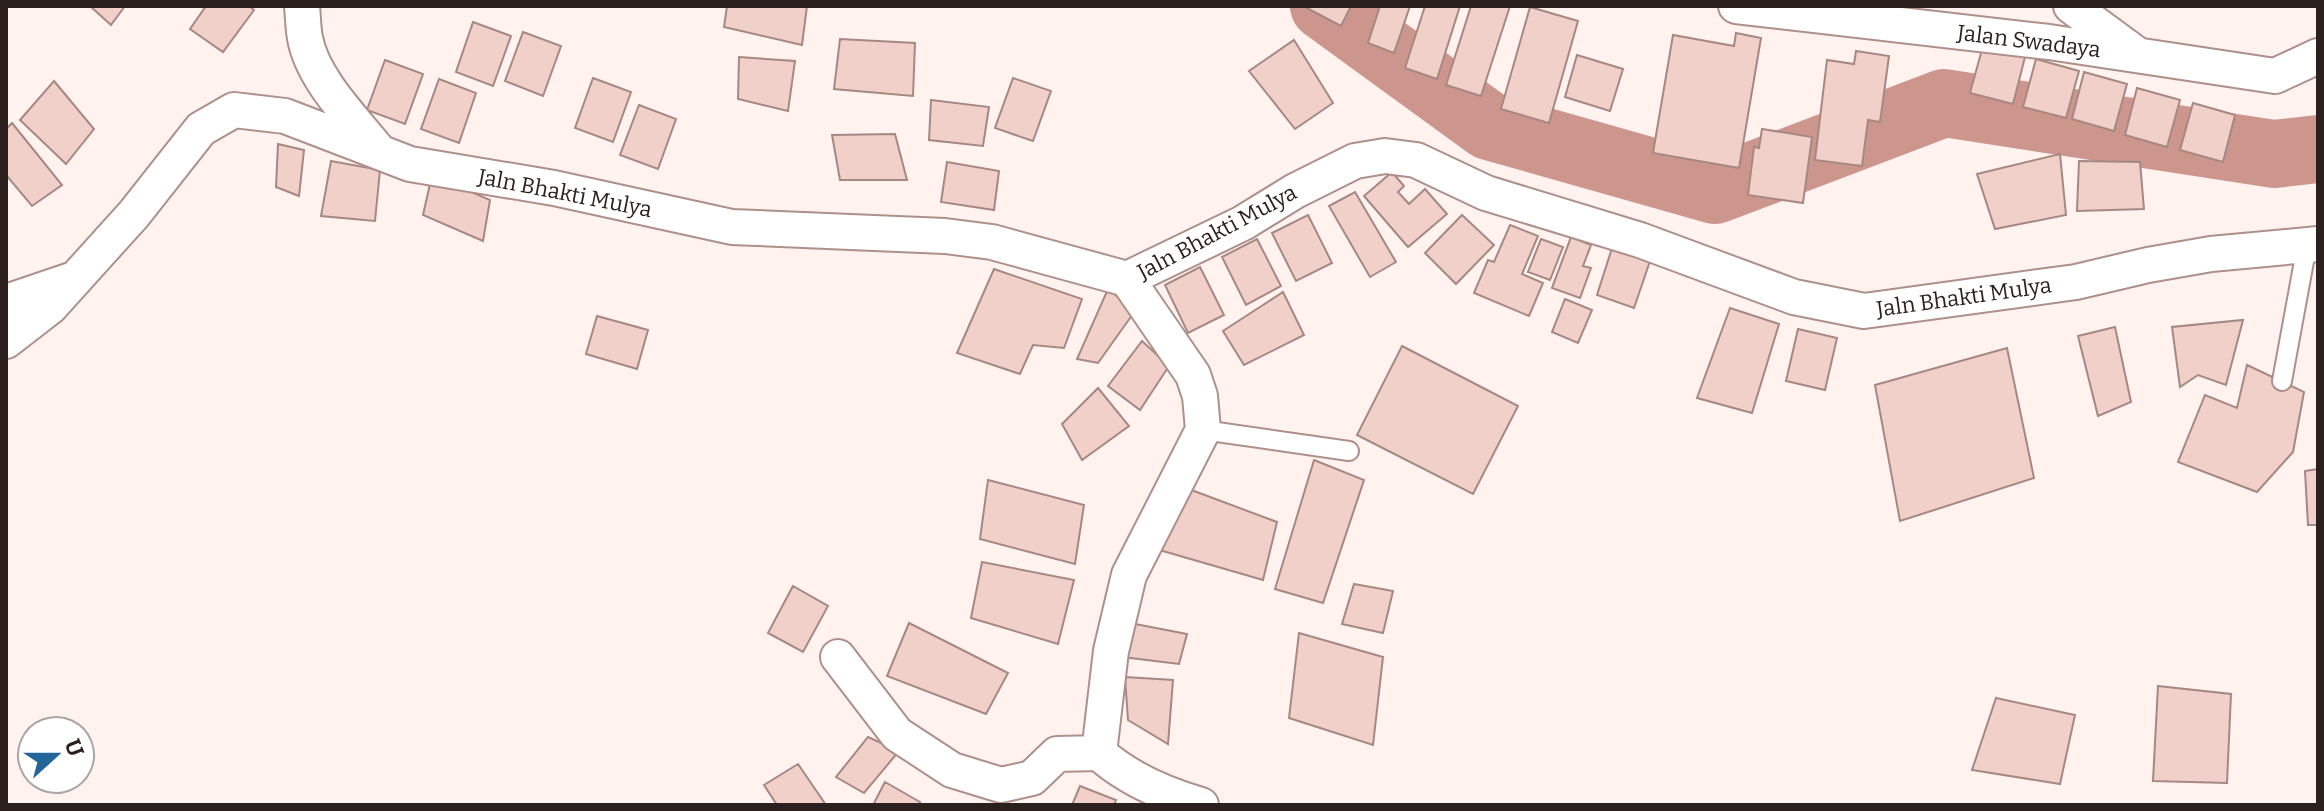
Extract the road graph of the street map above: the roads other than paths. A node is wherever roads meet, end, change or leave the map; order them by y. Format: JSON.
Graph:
{"nodes":[{"id":1,"x":302,"y":6,"type":"edge"},
{"id":2,"x":1736,"y":6,"type":"edge"},
{"id":3,"x":2071,"y":6,"type":"edge"},
{"id":4,"x":2140,"y":56,"type":"junction"},
{"id":5,"x":2318,"y":56,"type":"edge"},
{"id":6,"x":380,"y":152,"type":"junction"},
{"id":7,"x":2313,"y":244,"type":"edge"},
{"id":8,"x":75,"y":279,"type":"junction"},
{"id":9,"x":1127,"y":279,"type":"junction"},
{"id":10,"x":6,"y":302,"type":"edge"},
{"id":11,"x":6,"y":341,"type":"edge"},
{"id":12,"x":2282,"y":381,"type":"dead end"},
{"id":13,"x":1203,"y":430,"type":"junction"},
{"id":14,"x":1349,"y":451,"type":"dead end"},
{"id":15,"x":838,"y":657,"type":"dead end"},
{"id":16,"x":1099,"y":753,"type":"junction"},
{"id":17,"x":1000,"y":795,"type":"edge"},
{"id":18,"x":1201,"y":805,"type":"edge"}],
"edges":[{"from":1,"to":6,"type":"street"},
{"from":2,"to":4,"type":"street","name":"Jalan Swadaya"},
{"from":3,"to":4,"type":"street"},
{"from":4,"to":5,"type":"street","name":"Jalan Swadaya"},
{"from":6,"to":8,"type":"street","name":"Jaln Bhakti Mulya"},
{"from":6,"to":9,"type":"street","name":"Jaln Bhakti Mulya"},
{"from":7,"to":9,"type":"street","name":"Jaln Bhakti Mulya"},
{"from":7,"to":12,"type":"lane"},
{"from":8,"to":10,"type":"street"},
{"from":8,"to":11,"type":"street","name":"Jaln Bhakti Mulya"},
{"from":9,"to":13,"type":"street"},
{"from":13,"to":14,"type":"lane"},
{"from":13,"to":16,"type":"street"},
{"from":15,"to":17,"type":"street"},
{"from":16,"to":17,"type":"street"},
{"from":16,"to":18,"type":"street"}]}
